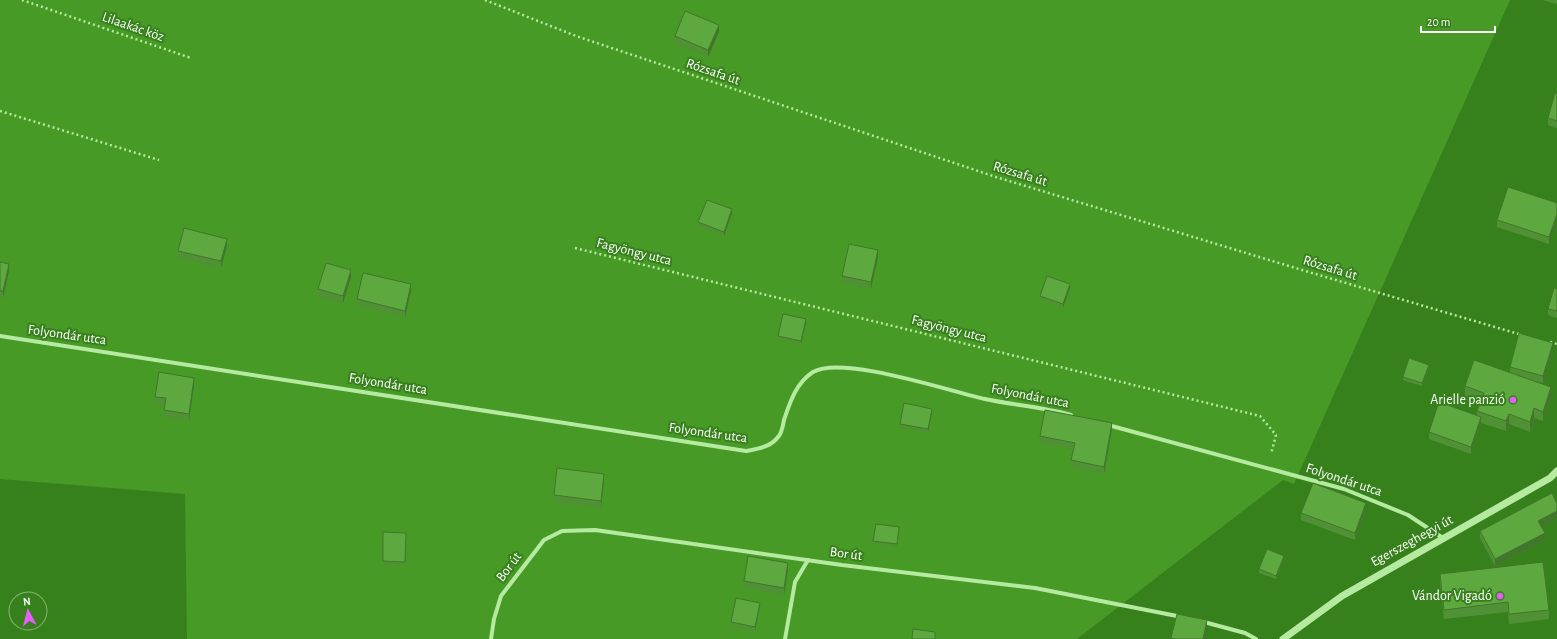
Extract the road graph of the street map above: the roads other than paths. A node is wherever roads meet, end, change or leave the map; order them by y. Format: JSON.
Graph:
{"nodes":[{"id":1,"x":0,"y":336,"type":"edge"},
{"id":2,"x":1073,"y":415,"type":"edge"},
{"id":3,"x":1103,"y":424,"type":"edge"},
{"id":4,"x":1557,"y":471,"type":"edge"},
{"id":5,"x":1443,"y":538,"type":"junction"},
{"id":6,"x":808,"y":560,"type":"junction"},
{"id":7,"x":1184,"y":618,"type":"edge"},
{"id":8,"x":1199,"y":621,"type":"edge"},
{"id":9,"x":491,"y":639,"type":"edge"},
{"id":10,"x":784,"y":639,"type":"edge"},
{"id":11,"x":1256,"y":639,"type":"edge"},
{"id":12,"x":1283,"y":639,"type":"edge"}],
"edges":[{"from":1,"to":2,"type":"street","name":"Folyondár utca"},
{"from":3,"to":5,"type":"street","name":"Folyondár utca"},
{"from":4,"to":5,"type":"street","name":"Egerszeghegyi út"},
{"from":5,"to":12,"type":"street","name":"Egerszeghegyi út"},
{"from":6,"to":7,"type":"street","name":"Bor út"},
{"from":6,"to":9,"type":"street","name":"Bor út"},
{"from":6,"to":10,"type":"street"},
{"from":8,"to":11,"type":"street"}]}
